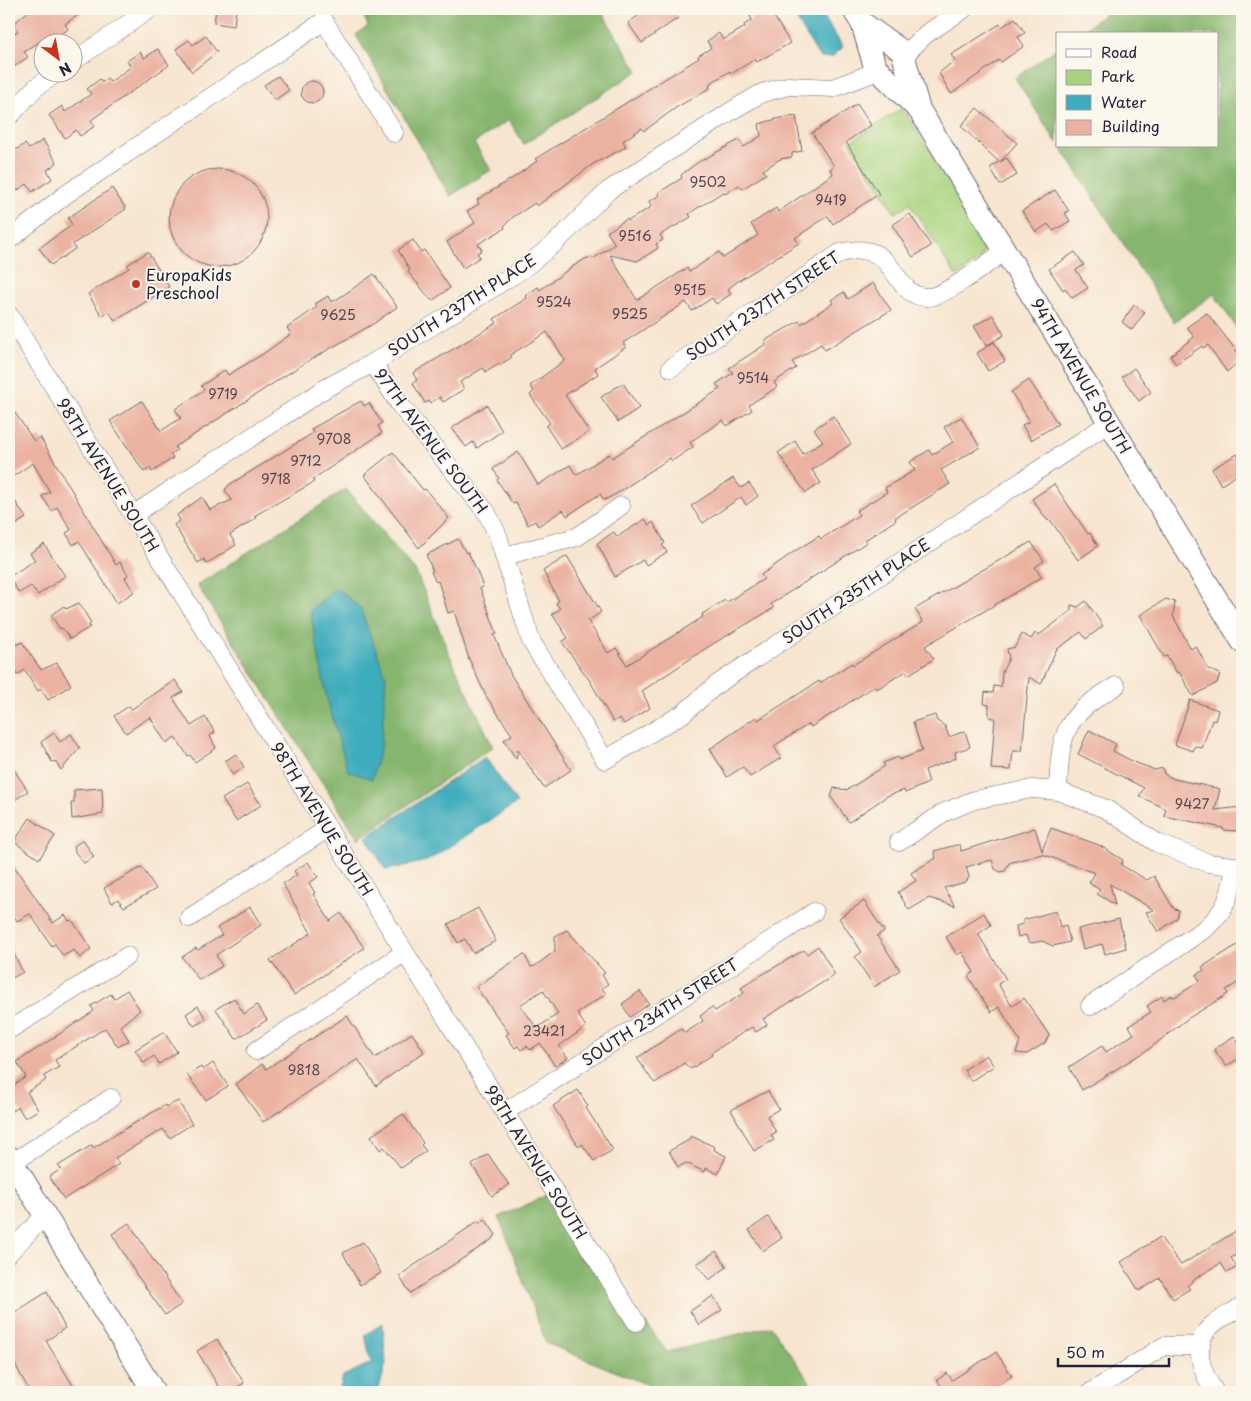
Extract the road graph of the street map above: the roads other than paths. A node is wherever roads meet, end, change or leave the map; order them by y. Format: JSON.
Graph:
{"nodes":[{"id":1,"x":150,"y":9,"type":"edge"},
{"id":2,"x":964,"y":9,"type":"edge"},
{"id":3,"x":857,"y":16,"type":"edge"},
{"id":4,"x":898,"y":51,"type":"junction"},
{"id":5,"x":82,"y":55,"type":"edge"},
{"id":6,"x":877,"y":66,"type":"junction"},
{"id":7,"x":44,"y":82,"type":"edge"},
{"id":8,"x":920,"y":111,"type":"junction"},
{"id":9,"x":9,"y":116,"type":"edge"},
{"id":10,"x":394,"y":133,"type":"dead end"},
{"id":11,"x":9,"y":240,"type":"edge"},
{"id":12,"x":1005,"y":251,"type":"junction"},
{"id":13,"x":9,"y":314,"type":"edge"},
{"id":14,"x":373,"y":363,"type":"junction"},
{"id":15,"x":670,"y":368,"type":"dead end"},
{"id":16,"x":1109,"y":423,"type":"junction"},
{"id":17,"x":621,"y":506,"type":"dead end"},
{"id":18,"x":133,"y":515,"type":"junction"},
{"id":19,"x":504,"y":556,"type":"junction"},
{"id":20,"x":1242,"y":641,"type":"edge"},
{"id":21,"x":1116,"y":686,"type":"dead end"},
{"id":22,"x":605,"y":760,"type":"joint"},
{"id":23,"x":1058,"y":791,"type":"junction"},
{"id":24,"x":327,"y":829,"type":"junction"},
{"id":25,"x":899,"y":842,"type":"dead end"},
{"id":26,"x":1239,"y":867,"type":"edge"},
{"id":27,"x":814,"y":912,"type":"dead end"},
{"id":28,"x":189,"y":918,"type":"dead end"},
{"id":29,"x":405,"y":952,"type":"junction"},
{"id":30,"x":127,"y":956,"type":"dead end"},
{"id":31,"x":1090,"y":1006,"type":"dead end"},
{"id":32,"x":9,"y":1030,"type":"edge"},
{"id":33,"x":256,"y":1051,"type":"dead end"},
{"id":34,"x":111,"y":1098,"type":"dead end"},
{"id":35,"x":505,"y":1112,"type":"junction"},
{"id":36,"x":10,"y":1160,"type":"edge"},
{"id":37,"x":44,"y":1216,"type":"junction"},
{"id":38,"x":9,"y":1253,"type":"edge"},
{"id":39,"x":1242,"y":1306,"type":"edge"},
{"id":40,"x":636,"y":1322,"type":"dead end"},
{"id":41,"x":1201,"y":1346,"type":"junction"},
{"id":42,"x":154,"y":1392,"type":"edge"},
{"id":43,"x":1092,"y":1392,"type":"edge"},
{"id":44,"x":1215,"y":1392,"type":"edge"}],
"edges":[{"from":1,"to":5,"type":"street"},
{"from":2,"to":4,"type":"street"},
{"from":3,"to":4,"type":"street","name":"94TH AVENUE SOUTH"},
{"from":3,"to":6,"type":"street","name":"94TH AVENUE SOUTH"},
{"from":4,"to":6,"type":"street"},
{"from":4,"to":8,"type":"street","name":"94TH AVENUE SOUTH"},
{"from":6,"to":8,"type":"street","name":"94TH AVENUE SOUTH"},
{"from":6,"to":14,"type":"street","name":"SOUTH 237TH PLACE"},
{"from":7,"to":9,"type":"street"},
{"from":8,"to":12,"type":"street","name":"94TH AVENUE SOUTH"},
{"from":10,"to":11,"type":"street"},
{"from":12,"to":15,"type":"street","name":"SOUTH 237TH STREET"},
{"from":12,"to":16,"type":"street","name":"94TH AVENUE SOUTH"},
{"from":13,"to":18,"type":"street","name":"98TH AVENUE SOUTH"},
{"from":14,"to":18,"type":"street","name":"SOUTH 237TH PLACE"},
{"from":14,"to":19,"type":"street","name":"97TH AVENUE SOUTH"},
{"from":16,"to":20,"type":"street","name":"94TH AVENUE SOUTH"},
{"from":16,"to":22,"type":"street","name":"SOUTH 235TH PLACE"},
{"from":17,"to":19,"type":"street"},
{"from":18,"to":24,"type":"street","name":"98TH AVENUE SOUTH"},
{"from":19,"to":22,"type":"street","name":"97TH AVENUE SOUTH"},
{"from":21,"to":23,"type":"street"},
{"from":23,"to":25,"type":"street"},
{"from":23,"to":26,"type":"street"},
{"from":24,"to":28,"type":"street"},
{"from":24,"to":29,"type":"street","name":"98TH AVENUE SOUTH"},
{"from":26,"to":31,"type":"street"},
{"from":27,"to":35,"type":"street","name":"SOUTH 234TH STREET"},
{"from":29,"to":33,"type":"street"},
{"from":29,"to":35,"type":"street","name":"98TH AVENUE SOUTH"},
{"from":30,"to":32,"type":"street"},
{"from":34,"to":36,"type":"street"},
{"from":35,"to":40,"type":"street","name":"98TH AVENUE SOUTH"},
{"from":36,"to":37,"type":"street"},
{"from":37,"to":38,"type":"street"},
{"from":37,"to":42,"type":"street"},
{"from":39,"to":41,"type":"street"},
{"from":41,"to":43,"type":"street"},
{"from":41,"to":44,"type":"street"}]}
